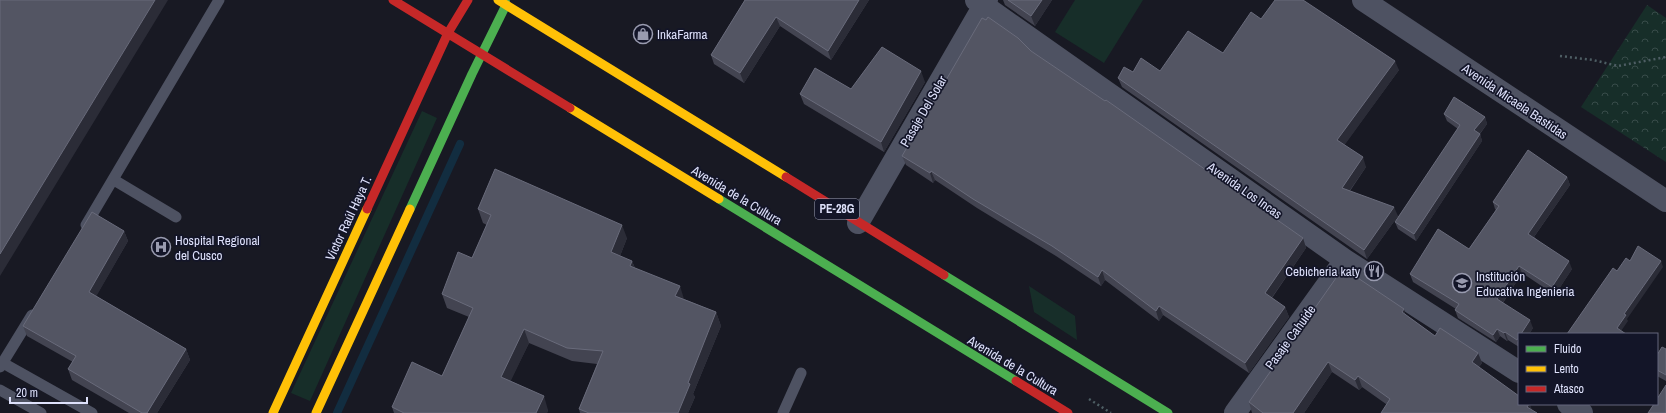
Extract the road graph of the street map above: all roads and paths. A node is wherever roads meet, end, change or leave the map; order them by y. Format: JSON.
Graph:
{"nodes":[{"id":1,"x":219,"y":0,"type":"edge"},
{"id":2,"x":393,"y":0,"type":"edge"},
{"id":3,"x":468,"y":0,"type":"edge"},
{"id":4,"x":1363,"y":0,"type":"edge"},
{"id":5,"x":503,"y":2,"type":"edge"},
{"id":6,"x":982,"y":2,"type":"edge"},
{"id":7,"x":448,"y":33,"type":"junction"},
{"id":8,"x":482,"y":54,"type":"junction"},
{"id":9,"x":1560,"y":56,"type":"dead end"},
{"id":10,"x":1666,"y":57,"type":"edge"},
{"id":11,"x":114,"y":180,"type":"junction"},
{"id":12,"x":1666,"y":201,"type":"edge"},
{"id":13,"x":176,"y":216,"type":"dead end"},
{"id":14,"x":858,"y":223,"type":"junction"},
{"id":15,"x":81,"y":234,"type":"edge"},
{"id":16,"x":1345,"y":260,"type":"junction"},
{"id":17,"x":36,"y":309,"type":"edge"},
{"id":18,"x":2,"y":365,"type":"edge"},
{"id":19,"x":1518,"y":371,"type":"edge"},
{"id":20,"x":801,"y":373,"type":"dead end"},
{"id":21,"x":0,"y":390,"type":"edge"},
{"id":22,"x":1570,"y":405,"type":"edge"},
{"id":23,"x":41,"y":413,"type":"edge"},
{"id":24,"x":92,"y":413,"type":"edge"},
{"id":25,"x":273,"y":413,"type":"edge"},
{"id":26,"x":316,"y":413,"type":"edge"},
{"id":27,"x":783,"y":413,"type":"edge"},
{"id":28,"x":1068,"y":413,"type":"edge"},
{"id":29,"x":1168,"y":413,"type":"edge"},
{"id":30,"x":1235,"y":413,"type":"edge"},
{"id":31,"x":1582,"y":413,"type":"edge"}],
"edges":[{"from":1,"to":11,"type":"lane"},
{"from":2,"to":7,"type":"main road","name":"Avenida de la Cultura"},
{"from":3,"to":7,"type":"main road","name":"Victor Raúl Haya T."},
{"from":4,"to":12,"type":"street","name":"Avenida Micaela Bastidas"},
{"from":5,"to":8,"type":"main road","number":"PE-28G"},
{"from":5,"to":14,"type":"main road","number":"PE-28G"},
{"from":6,"to":14,"type":"street","name":"Pasaje Del Solar"},
{"from":6,"to":16,"type":"street","name":"Avenida Los Incas"},
{"from":7,"to":8,"type":"main road","name":"Avenida de la Cultura"},
{"from":7,"to":25,"type":"main road","name":"Victor Raúl Haya T."},
{"from":8,"to":26,"type":"main road"},
{"from":8,"to":28,"type":"main road","name":"Avenida de la Cultura"},
{"from":9,"to":10,"type":"path"},
{"from":11,"to":13,"type":"lane"},
{"from":11,"to":15,"type":"lane"},
{"from":14,"to":29,"type":"main road","number":"PE-28G"},
{"from":16,"to":19,"type":"street","name":"Avenida Los Incas"},
{"from":16,"to":30,"type":"street","name":"Pasaje Cahuide"},
{"from":17,"to":18,"type":"lane"},
{"from":18,"to":24,"type":"lane"},
{"from":20,"to":27,"type":"lane"},
{"from":21,"to":23,"type":"lane"},
{"from":22,"to":31,"type":"street"}]}
